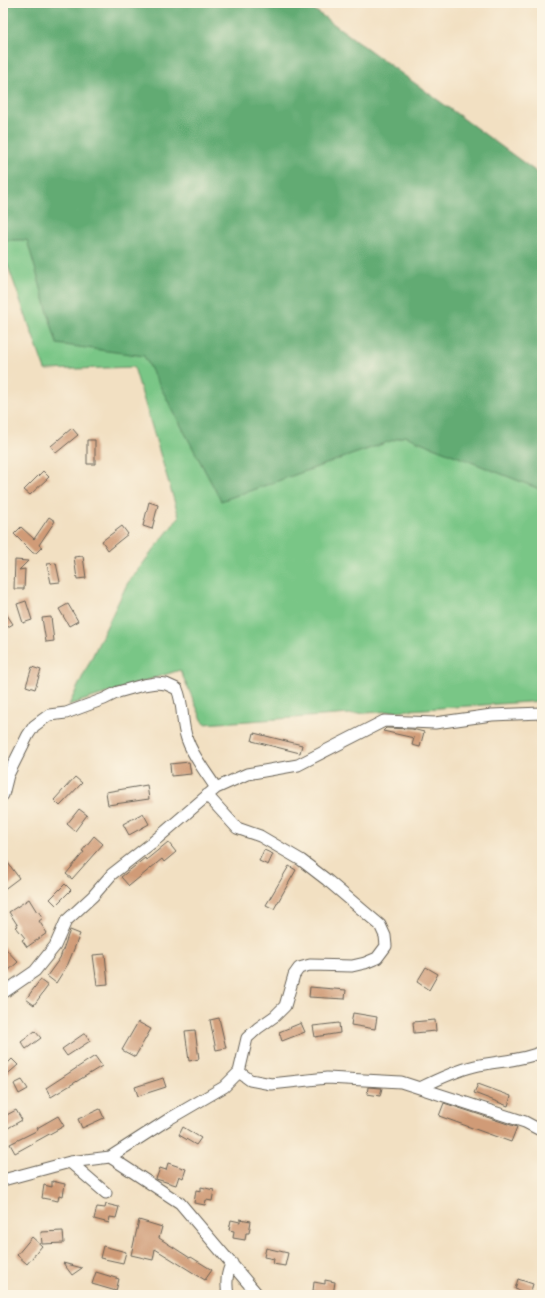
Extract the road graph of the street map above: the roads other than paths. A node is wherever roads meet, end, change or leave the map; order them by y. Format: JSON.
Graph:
{"nodes":[{"id":1,"x":542,"y":712,"type":"edge"},
{"id":2,"x":216,"y":788,"type":"junction"},
{"id":3,"x":3,"y":795,"type":"edge"},
{"id":4,"x":207,"y":795,"type":"junction"},
{"id":5,"x":3,"y":993,"type":"edge"},
{"id":6,"x":542,"y":1052,"type":"edge"},
{"id":7,"x":239,"y":1072,"type":"junction"},
{"id":8,"x":420,"y":1088,"type":"junction"},
{"id":9,"x":542,"y":1131,"type":"edge"},
{"id":10,"x":110,"y":1157,"type":"junction"},
{"id":11,"x":70,"y":1162,"type":"junction"},
{"id":12,"x":3,"y":1180,"type":"edge"},
{"id":13,"x":106,"y":1193,"type":"dead end"},
{"id":14,"x":232,"y":1263,"type":"junction"},
{"id":15,"x":228,"y":1295,"type":"edge"},
{"id":16,"x":258,"y":1295,"type":"edge"}],
"edges":[{"from":1,"to":2,"type":"street"},
{"from":2,"to":3,"type":"street"},
{"from":2,"to":4,"type":"street"},
{"from":4,"to":5,"type":"street"},
{"from":4,"to":7,"type":"street"},
{"from":6,"to":8,"type":"street"},
{"from":7,"to":8,"type":"street"},
{"from":7,"to":10,"type":"street"},
{"from":8,"to":9,"type":"street"},
{"from":10,"to":11,"type":"street"},
{"from":10,"to":14,"type":"street"},
{"from":11,"to":12,"type":"street"},
{"from":11,"to":13,"type":"street"},
{"from":14,"to":15,"type":"street"},
{"from":14,"to":16,"type":"street"}]}
